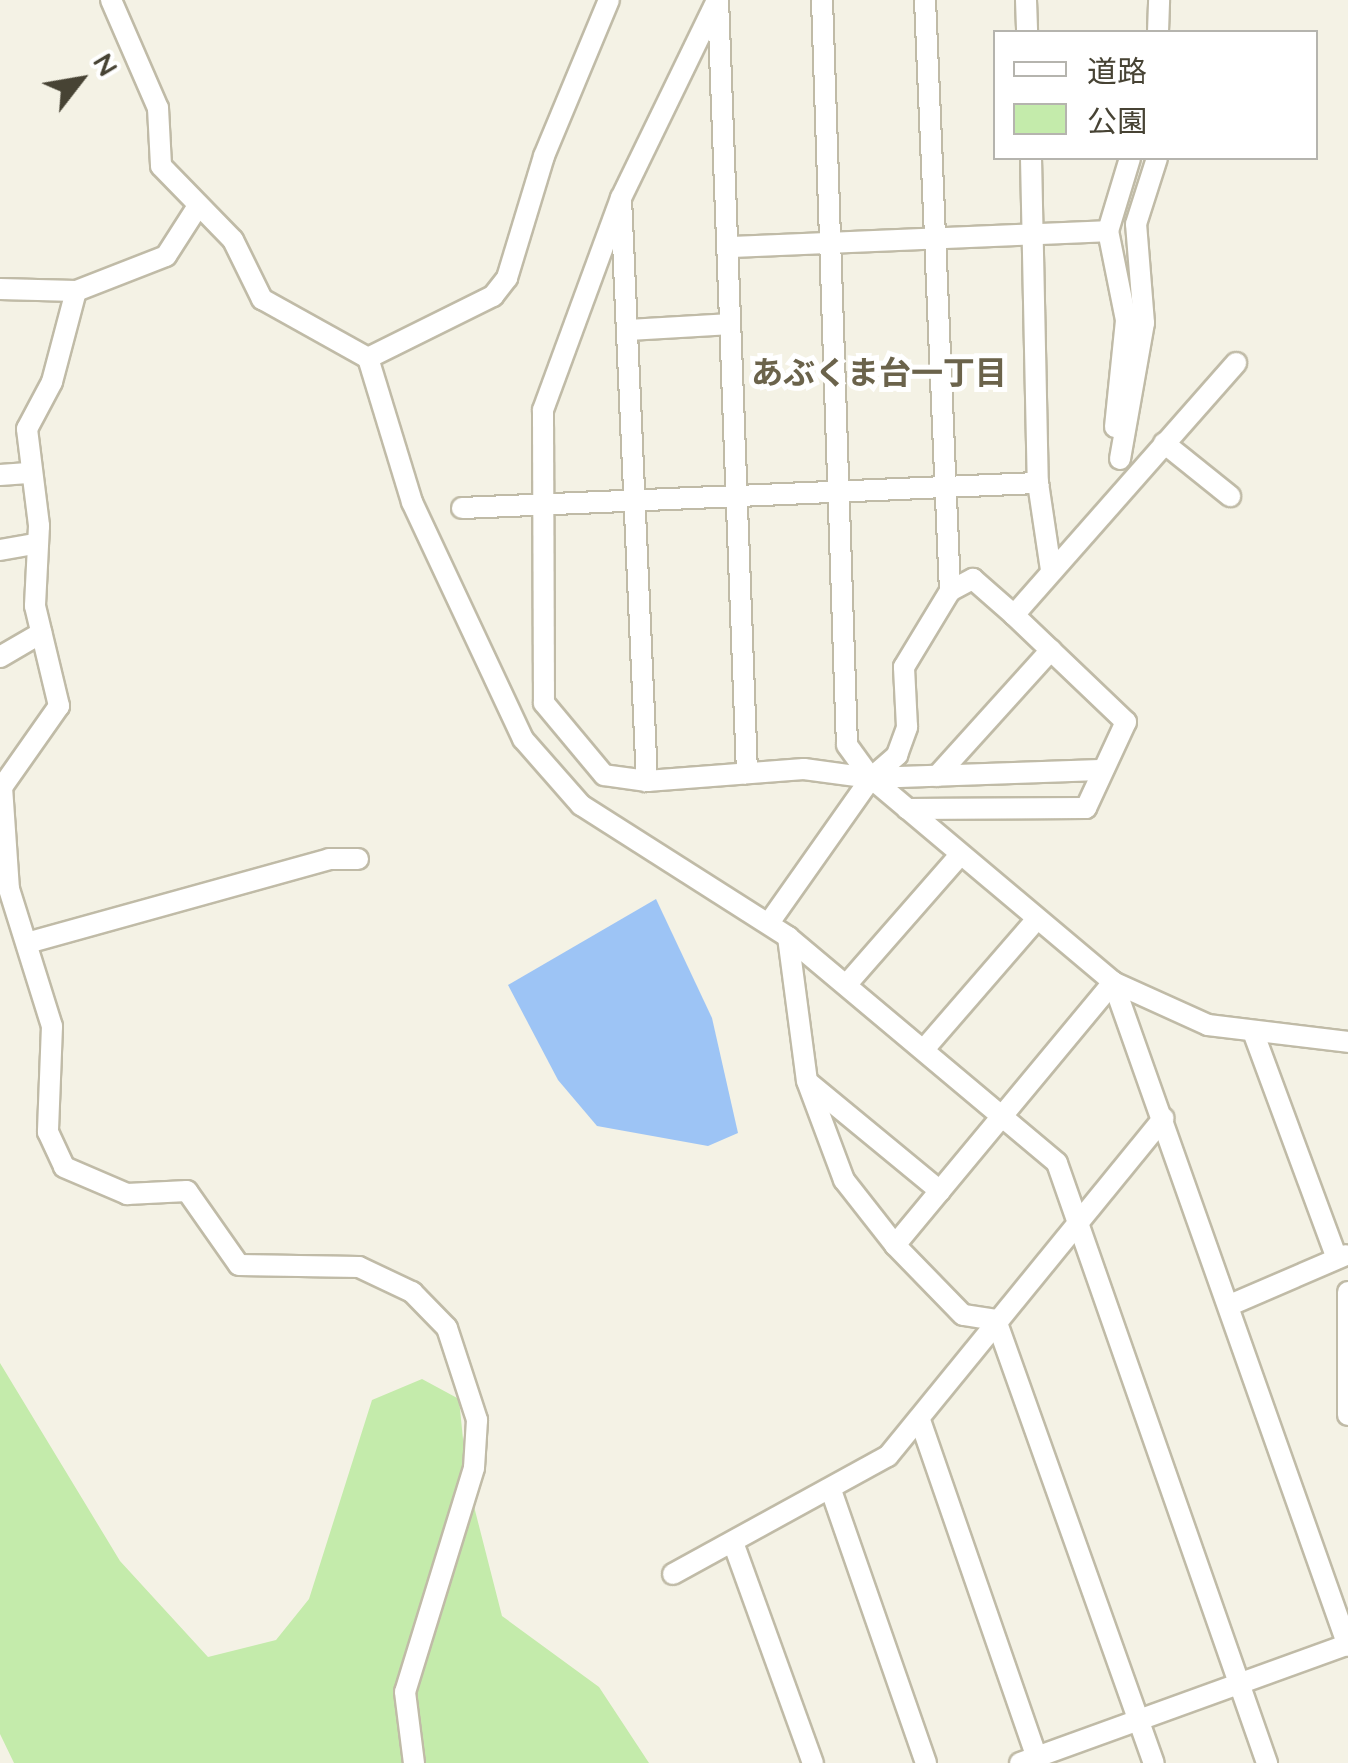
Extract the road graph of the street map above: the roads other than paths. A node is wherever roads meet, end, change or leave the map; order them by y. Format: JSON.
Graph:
{"nodes":[{"id":1,"x":111,"y":0,"type":"edge"},
{"id":2,"x":609,"y":0,"type":"edge"},
{"id":3,"x":718,"y":0,"type":"edge"},
{"id":4,"x":822,"y":0,"type":"edge"},
{"id":5,"x":924,"y":0,"type":"edge"},
{"id":6,"x":1026,"y":0,"type":"edge"},
{"id":7,"x":1159,"y":0,"type":"edge"},
{"id":8,"x":1027,"y":30,"type":"edge"},
{"id":9,"x":1158,"y":30,"type":"edge"},
{"id":10,"x":1031,"y":160,"type":"edge"},
{"id":11,"x":1129,"y":160,"type":"edge"},
{"id":12,"x":1156,"y":160,"type":"edge"},
{"id":13,"x":621,"y":198,"type":"junction"},
{"id":14,"x":198,"y":206,"type":"junction"},
{"id":15,"x":1108,"y":231,"type":"junction"},
{"id":16,"x":1034,"y":237,"type":"junction"},
{"id":17,"x":934,"y":240,"type":"junction"},
{"id":18,"x":830,"y":243,"type":"junction"},
{"id":19,"x":730,"y":247,"type":"junction"},
{"id":20,"x":0,"y":289,"type":"edge"},
{"id":21,"x":76,"y":292,"type":"junction"},
{"id":22,"x":730,"y":324,"type":"junction"},
{"id":23,"x":630,"y":330,"type":"junction"},
{"id":24,"x":368,"y":358,"type":"junction"},
{"id":25,"x":1236,"y":362,"type":"dead end"},
{"id":26,"x":1164,"y":443,"type":"junction"},
{"id":27,"x":28,"y":473,"type":"junction"},
{"id":28,"x":0,"y":475,"type":"edge"},
{"id":29,"x":1038,"y":483,"type":"junction"},
{"id":30,"x":940,"y":488,"type":"junction"},
{"id":31,"x":838,"y":489,"type":"junction"},
{"id":32,"x":736,"y":493,"type":"junction"},
{"id":33,"x":1230,"y":496,"type":"dead end"},
{"id":34,"x":543,"y":500,"type":"junction"},
{"id":35,"x":635,"y":500,"type":"junction"},
{"id":36,"x":462,"y":508,"type":"dead end"},
{"id":37,"x":35,"y":544,"type":"junction"},
{"id":38,"x":0,"y":550,"type":"edge"},
{"id":39,"x":1051,"y":570,"type":"junction"},
{"id":40,"x":950,"y":591,"type":"junction"},
{"id":41,"x":1014,"y":615,"type":"junction"},
{"id":42,"x":41,"y":633,"type":"junction"},
{"id":43,"x":1051,"y":650,"type":"junction"},
{"id":44,"x":0,"y":657,"type":"edge"},
{"id":45,"x":1100,"y":770,"type":"junction"},
{"id":46,"x":747,"y":773,"type":"junction"},
{"id":47,"x":937,"y":776,"type":"junction"},
{"id":48,"x":871,"y":778,"type":"junction"},
{"id":49,"x":647,"y":782,"type":"junction"},
{"id":50,"x":907,"y":809,"type":"junction"},
{"id":51,"x":960,"y":855,"type":"junction"},
{"id":52,"x":358,"y":860,"type":"dead end"},
{"id":53,"x":1037,"y":919,"type":"junction"},
{"id":54,"x":771,"y":920,"type":"junction"},
{"id":55,"x":788,"y":937,"type":"junction"},
{"id":56,"x":27,"y":943,"type":"junction"},
{"id":57,"x":1113,"y":982,"type":"junction"},
{"id":58,"x":847,"y":984,"type":"junction"},
{"id":59,"x":1256,"y":1037,"type":"junction"},
{"id":60,"x":1348,"y":1042,"type":"edge"},
{"id":61,"x":926,"y":1048,"type":"junction"},
{"id":62,"x":808,"y":1081,"type":"junction"},
{"id":63,"x":1004,"y":1115,"type":"junction"},
{"id":64,"x":1164,"y":1118,"type":"junction"},
{"id":65,"x":940,"y":1192,"type":"junction"},
{"id":66,"x":1077,"y":1216,"type":"junction"},
{"id":67,"x":895,"y":1245,"type":"junction"},
{"id":68,"x":1342,"y":1256,"type":"edge"},
{"id":69,"x":1348,"y":1292,"type":"edge"},
{"id":70,"x":1230,"y":1305,"type":"junction"},
{"id":71,"x":996,"y":1320,"type":"junction"},
{"id":72,"x":1348,"y":1415,"type":"edge"},
{"id":73,"x":922,"y":1423,"type":"junction"},
{"id":74,"x":832,"y":1494,"type":"junction"},
{"id":75,"x":734,"y":1545,"type":"junction"},
{"id":76,"x":673,"y":1574,"type":"dead end"},
{"id":77,"x":1348,"y":1645,"type":"edge"},
{"id":78,"x":1238,"y":1683,"type":"junction"},
{"id":79,"x":1139,"y":1719,"type":"junction"},
{"id":80,"x":1032,"y":1761,"type":"edge"},
{"id":81,"x":414,"y":1763,"type":"edge"},
{"id":82,"x":813,"y":1763,"type":"edge"},
{"id":83,"x":926,"y":1763,"type":"edge"},
{"id":84,"x":1154,"y":1763,"type":"edge"},
{"id":85,"x":1267,"y":1763,"type":"edge"}],
"edges":[{"from":1,"to":14,"type":"street"},
{"from":2,"to":24,"type":"street"},
{"from":3,"to":13,"type":"street"},
{"from":3,"to":19,"type":"street"},
{"from":4,"to":18,"type":"street"},
{"from":5,"to":17,"type":"street"},
{"from":6,"to":8,"type":"street"},
{"from":7,"to":9,"type":"street"},
{"from":10,"to":16,"type":"street"},
{"from":11,"to":15,"type":"street"},
{"from":12,"to":15,"type":"street"},
{"from":13,"to":23,"type":"street"},
{"from":13,"to":34,"type":"street"},
{"from":14,"to":21,"type":"street"},
{"from":14,"to":24,"type":"street"},
{"from":15,"to":16,"type":"street"},
{"from":16,"to":17,"type":"street"},
{"from":16,"to":29,"type":"street"},
{"from":17,"to":18,"type":"street"},
{"from":17,"to":30,"type":"street"},
{"from":18,"to":19,"type":"street"},
{"from":18,"to":31,"type":"street"},
{"from":19,"to":22,"type":"street"},
{"from":20,"to":21,"type":"street"},
{"from":21,"to":27,"type":"street"},
{"from":22,"to":23,"type":"street"},
{"from":22,"to":32,"type":"street"},
{"from":23,"to":35,"type":"street"},
{"from":24,"to":54,"type":"street"},
{"from":25,"to":26,"type":"street"},
{"from":26,"to":33,"type":"street"},
{"from":26,"to":39,"type":"street"},
{"from":27,"to":28,"type":"street"},
{"from":27,"to":37,"type":"street"},
{"from":29,"to":30,"type":"street"},
{"from":29,"to":39,"type":"street"},
{"from":30,"to":31,"type":"street"},
{"from":30,"to":40,"type":"street"},
{"from":31,"to":32,"type":"street"},
{"from":31,"to":48,"type":"street"},
{"from":32,"to":35,"type":"street"},
{"from":32,"to":46,"type":"street"},
{"from":34,"to":35,"type":"street"},
{"from":34,"to":36,"type":"street"},
{"from":34,"to":49,"type":"street"},
{"from":35,"to":49,"type":"street"},
{"from":37,"to":38,"type":"street"},
{"from":37,"to":42,"type":"street"},
{"from":39,"to":41,"type":"street"},
{"from":40,"to":41,"type":"street"},
{"from":40,"to":48,"type":"street"},
{"from":41,"to":43,"type":"street"},
{"from":42,"to":44,"type":"street"},
{"from":42,"to":56,"type":"street"},
{"from":43,"to":45,"type":"street"},
{"from":43,"to":47,"type":"street"},
{"from":45,"to":47,"type":"street"},
{"from":45,"to":50,"type":"street"},
{"from":46,"to":48,"type":"street"},
{"from":46,"to":49,"type":"street"},
{"from":47,"to":48,"type":"street"},
{"from":48,"to":50,"type":"street"},
{"from":48,"to":54,"type":"street"},
{"from":50,"to":51,"type":"street"},
{"from":51,"to":53,"type":"street"},
{"from":51,"to":58,"type":"street"},
{"from":52,"to":56,"type":"street"},
{"from":53,"to":57,"type":"street"},
{"from":53,"to":61,"type":"street"},
{"from":54,"to":55,"type":"street"},
{"from":55,"to":58,"type":"street"},
{"from":55,"to":62,"type":"street"},
{"from":56,"to":81,"type":"street"},
{"from":57,"to":59,"type":"street"},
{"from":57,"to":63,"type":"street"},
{"from":57,"to":64,"type":"street"},
{"from":58,"to":61,"type":"street"},
{"from":59,"to":60,"type":"street"},
{"from":59,"to":68,"type":"street"},
{"from":61,"to":63,"type":"street"},
{"from":62,"to":65,"type":"street"},
{"from":62,"to":67,"type":"street"},
{"from":63,"to":65,"type":"street"},
{"from":63,"to":66,"type":"street"},
{"from":64,"to":66,"type":"street"},
{"from":64,"to":70,"type":"street"},
{"from":65,"to":67,"type":"street"},
{"from":66,"to":71,"type":"street"},
{"from":66,"to":78,"type":"street"},
{"from":67,"to":71,"type":"street"},
{"from":68,"to":70,"type":"street"},
{"from":69,"to":72,"type":"street"},
{"from":70,"to":77,"type":"street"},
{"from":71,"to":73,"type":"street"},
{"from":71,"to":79,"type":"street"},
{"from":73,"to":74,"type":"street"},
{"from":73,"to":80,"type":"street"},
{"from":74,"to":75,"type":"street"},
{"from":74,"to":83,"type":"street"},
{"from":75,"to":76,"type":"street"},
{"from":75,"to":82,"type":"street"},
{"from":77,"to":78,"type":"street"},
{"from":78,"to":79,"type":"street"},
{"from":78,"to":85,"type":"street"},
{"from":79,"to":80,"type":"street"},
{"from":79,"to":84,"type":"street"}]}
